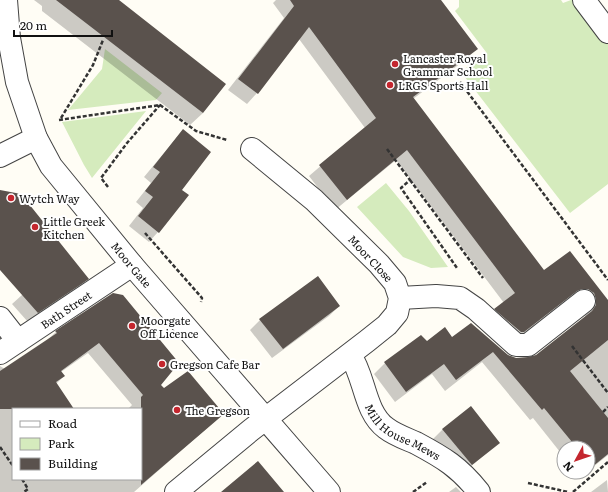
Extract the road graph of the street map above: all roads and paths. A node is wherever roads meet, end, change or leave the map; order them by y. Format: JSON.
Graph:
{"nodes":[{"id":1,"x":584,"y":0,"type":"edge"},
{"id":2,"x":5,"y":1,"type":"edge"},
{"id":3,"x":608,"y":32,"type":"edge"},
{"id":4,"x":103,"y":40,"type":"dead end"},
{"id":5,"x":460,"y":82,"type":"dead end"},
{"id":6,"x":160,"y":105,"type":"junction"},
{"id":7,"x":60,"y":118,"type":"junction"},
{"id":8,"x":36,"y":138,"type":"junction"},
{"id":9,"x":252,"y":149,"type":"joint"},
{"id":10,"x":387,"y":149,"type":"dead end"},
{"id":11,"x":0,"y":156,"type":"edge"},
{"id":12,"x":410,"y":180,"type":"junction"},
{"id":13,"x":110,"y":190,"type":"dead end"},
{"id":14,"x":143,"y":230,"type":"dead end"},
{"id":15,"x":132,"y":265,"type":"junction"},
{"id":16,"x":484,"y":279,"type":"dead end"},
{"id":17,"x":608,"y":280,"type":"edge"},
{"id":18,"x":190,"y":284,"type":"dead end"},
{"id":19,"x":400,"y":298,"type":"junction"},
{"id":20,"x":460,"y":298,"type":"junction"},
{"id":21,"x":584,"y":300,"type":"dead end"},
{"id":22,"x":0,"y":318,"type":"edge"},
{"id":23,"x":555,"y":324,"type":"junction"},
{"id":24,"x":18,"y":341,"type":"junction"},
{"id":25,"x":0,"y":353,"type":"edge"},
{"id":26,"x":350,"y":355,"type":"junction"},
{"id":27,"x":608,"y":393,"type":"edge"},
{"id":28,"x":608,"y":408,"type":"edge"},
{"id":29,"x":603,"y":412,"type":"dead end"},
{"id":30,"x":266,"y":419,"type":"junction"},
{"id":31,"x":0,"y":447,"type":"edge"},
{"id":32,"x":607,"y":464,"type":"edge"},
{"id":33,"x":12,"y":465,"type":"edge"},
{"id":34,"x":23,"y":480,"type":"edge"},
{"id":35,"x":528,"y":483,"type":"dead end"},
{"id":36,"x":24,"y":492,"type":"edge"},
{"id":37,"x":176,"y":492,"type":"edge"},
{"id":38,"x":329,"y":492,"type":"edge"},
{"id":39,"x":479,"y":492,"type":"edge"},
{"id":40,"x":568,"y":492,"type":"edge"},
{"id":41,"x":573,"y":492,"type":"edge"}],
"edges":[{"from":1,"to":3,"type":"street"},
{"from":2,"to":8,"type":"street","name":"Moor Gate"},
{"from":4,"to":7,"type":"path"},
{"from":5,"to":17,"type":"path"},
{"from":6,"to":7,"type":"path"},
{"from":6,"to":9,"type":"path"},
{"from":6,"to":13,"type":"path"},
{"from":7,"to":8,"type":"path"},
{"from":8,"to":11,"type":"street"},
{"from":8,"to":15,"type":"street","name":"Moor Gate"},
{"from":9,"to":19,"type":"street","name":"Moor Close"},
{"from":10,"to":12,"type":"path"},
{"from":12,"to":16,"type":"path"},
{"from":12,"to":20,"type":"path"},
{"from":14,"to":18,"type":"path"},
{"from":15,"to":24,"type":"street","name":"Bath Street"},
{"from":15,"to":30,"type":"street","name":"Moor Gate"},
{"from":19,"to":20,"type":"street"},
{"from":19,"to":26,"type":"street"},
{"from":20,"to":23,"type":"street"},
{"from":21,"to":23,"type":"street"},
{"from":22,"to":24,"type":"street"},
{"from":23,"to":27,"type":"path"},
{"from":24,"to":25,"type":"street","name":"Bath Street"},
{"from":26,"to":30,"type":"street"},
{"from":26,"to":39,"type":"street","name":"Mill House Mews"},
{"from":28,"to":29,"type":"path"},
{"from":30,"to":37,"type":"street"},
{"from":30,"to":38,"type":"street","name":"Moor Gate"},
{"from":31,"to":33,"type":"path"},
{"from":32,"to":41,"type":"path"},
{"from":34,"to":36,"type":"path"},
{"from":35,"to":40,"type":"path"}]}
